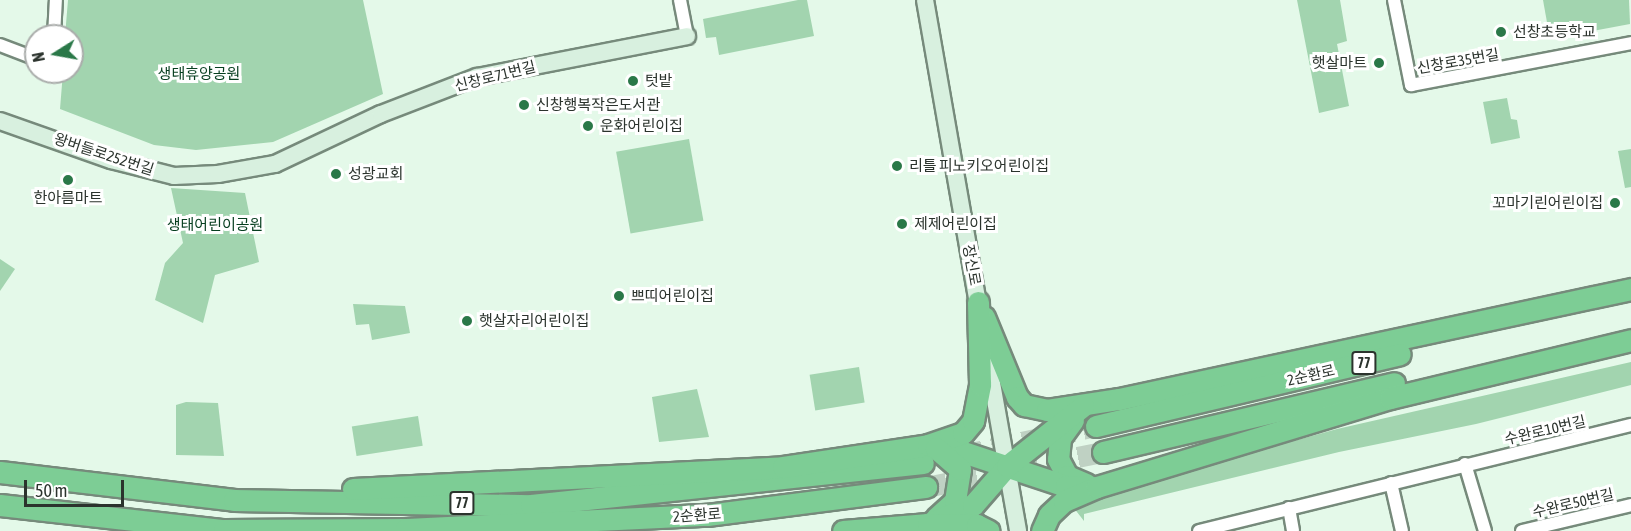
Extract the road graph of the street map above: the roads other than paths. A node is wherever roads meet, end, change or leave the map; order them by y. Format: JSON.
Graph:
{"nodes":[{"id":1,"x":56,"y":0,"type":"edge"},
{"id":2,"x":680,"y":0,"type":"edge"},
{"id":3,"x":925,"y":0,"type":"edge"},
{"id":4,"x":1394,"y":0,"type":"edge"},
{"id":5,"x":55,"y":24,"type":"edge"},
{"id":6,"x":687,"y":36,"type":"joint"},
{"id":7,"x":1631,"y":43,"type":"edge"},
{"id":8,"x":0,"y":45,"type":"edge"},
{"id":9,"x":24,"y":54,"type":"edge"},
{"id":10,"x":0,"y":121,"type":"edge"},
{"id":11,"x":245,"y":169,"type":"joint"},
{"id":12,"x":1631,"y":289,"type":"edge"},
{"id":13,"x":1631,"y":300,"type":"edge"},
{"id":14,"x":978,"y":302,"type":"junction"},
{"id":15,"x":1631,"y":327,"type":"edge"},
{"id":16,"x":1631,"y":340,"type":"edge"},
{"id":17,"x":1084,"y":405,"type":"junction"},
{"id":18,"x":1631,"y":425,"type":"edge"},
{"id":19,"x":1096,"y":426,"type":"tunnel mouth"},
{"id":20,"x":1103,"y":452,"type":"tunnel mouth"},
{"id":21,"x":926,"y":454,"type":"junction"},
{"id":22,"x":1466,"y":464,"type":"junction"},
{"id":23,"x":1007,"y":466,"type":"junction"},
{"id":24,"x":0,"y":472,"type":"edge"},
{"id":25,"x":1391,"y":483,"type":"junction"},
{"id":26,"x":926,"y":487,"type":"tunnel mouth"},
{"id":27,"x":1097,"y":487,"type":"junction"},
{"id":28,"x":0,"y":505,"type":"edge"},
{"id":29,"x":1631,"y":505,"type":"edge"},
{"id":30,"x":1288,"y":508,"type":"junction"},
{"id":31,"x":928,"y":524,"type":"junction"},
{"id":32,"x":228,"y":530,"type":"edge"},
{"id":33,"x":843,"y":531,"type":"edge"},
{"id":34,"x":989,"y":531,"type":"edge"},
{"id":35,"x":1018,"y":531,"type":"edge"},
{"id":36,"x":1042,"y":531,"type":"edge"},
{"id":37,"x":1198,"y":531,"type":"edge"},
{"id":38,"x":1293,"y":531,"type":"edge"},
{"id":39,"x":1402,"y":531,"type":"edge"},
{"id":40,"x":1485,"y":531,"type":"edge"},
{"id":41,"x":1522,"y":531,"type":"edge"}],
"edges":[{"from":1,"to":5,"type":"street"},
{"from":2,"to":6,"type":"street","name":"신창로71번길"},
{"from":3,"to":14,"type":"street","name":"장신로"},
{"from":4,"to":7,"type":"street","name":"신창로35번길"},
{"from":6,"to":11,"type":"street","name":"신창로71번길"},
{"from":8,"to":9,"type":"street"},
{"from":10,"to":11,"type":"street","name":"왕버들로252번길"},
{"from":12,"to":17,"type":"highway"},
{"from":13,"to":19,"type":"highway","name":"2순환로","number":"77"},
{"from":14,"to":17,"type":"highway"},
{"from":14,"to":21,"type":"highway"},
{"from":14,"to":23,"type":"street","name":"장신로"},
{"from":15,"to":20,"type":"highway","name":"2순환로","number":"77"},
{"from":16,"to":27,"type":"highway"},
{"from":17,"to":23,"type":"highway"},
{"from":17,"to":27,"type":"highway"},
{"from":18,"to":22,"type":"street","name":"수완로10번길"},
{"from":21,"to":23,"type":"highway"},
{"from":21,"to":24,"type":"highway"},
{"from":21,"to":31,"type":"highway"},
{"from":22,"to":25,"type":"street","name":"수완로10번길"},
{"from":22,"to":40,"type":"street"},
{"from":23,"to":27,"type":"highway"},
{"from":23,"to":31,"type":"highway"},
{"from":23,"to":35,"type":"street","name":"장신로"},
{"from":25,"to":30,"type":"street","name":"수완로10번길"},
{"from":25,"to":39,"type":"street"},
{"from":26,"to":32,"type":"highway","name":"2순환로","number":"77"},
{"from":27,"to":36,"type":"highway"},
{"from":28,"to":32,"type":"highway","name":"2순환로","number":"77"},
{"from":29,"to":41,"type":"street","name":"수완로50번길"},
{"from":30,"to":37,"type":"street","name":"수완로10번길"},
{"from":30,"to":38,"type":"street"},
{"from":31,"to":33,"type":"highway"},
{"from":31,"to":34,"type":"highway"}]}
